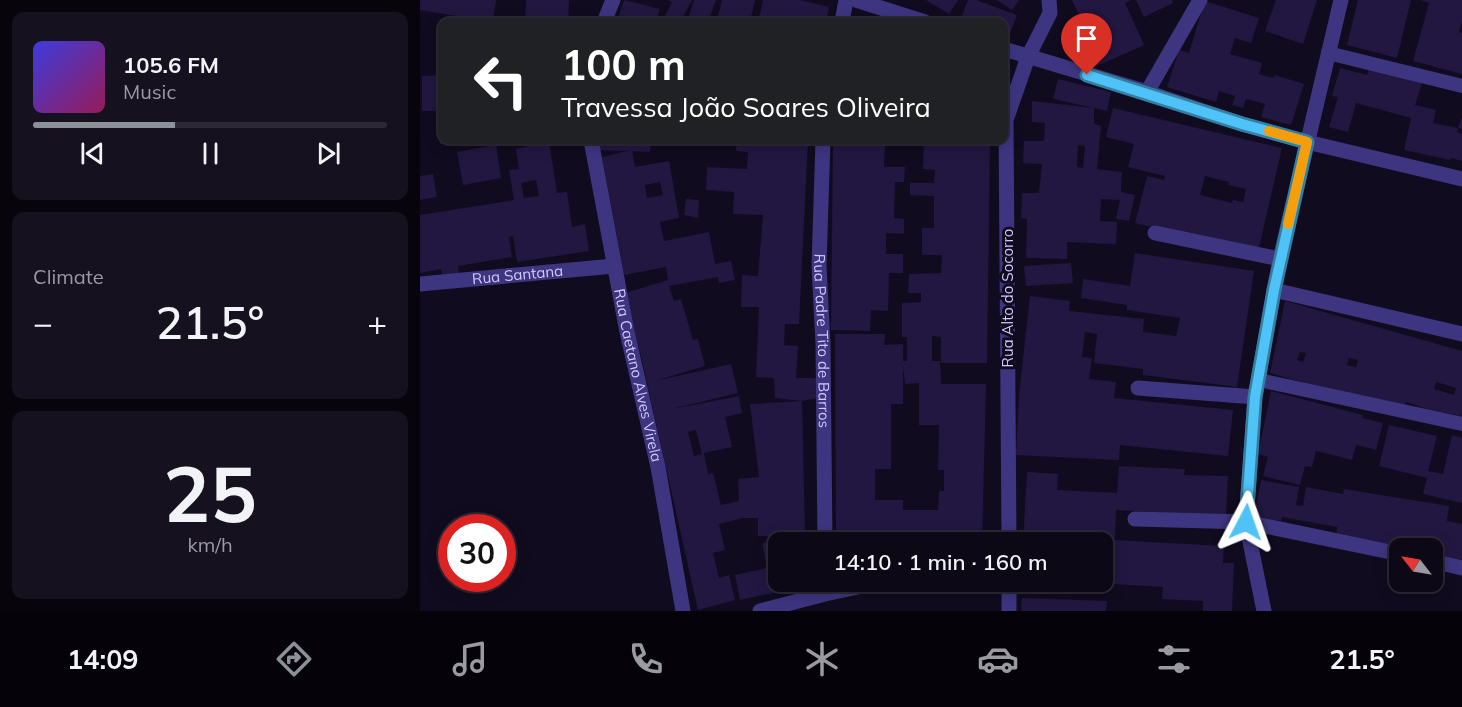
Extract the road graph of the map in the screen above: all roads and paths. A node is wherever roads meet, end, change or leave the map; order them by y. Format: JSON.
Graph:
{"nodes":[{"id":1,"x":613,"y":0,"type":"edge"},
{"id":2,"x":846,"y":0,"type":"edge"},
{"id":3,"x":856,"y":0,"type":"edge"},
{"id":4,"x":1049,"y":0,"type":"edge"},
{"id":5,"x":1185,"y":0,"type":"edge"},
{"id":6,"x":1200,"y":0,"type":"edge"},
{"id":7,"x":1341,"y":0,"type":"edge"},
{"id":8,"x":890,"y":5,"type":"edge"},
{"id":9,"x":1191,"y":16,"type":"junction"},
{"id":10,"x":606,"y":18,"type":"edge"},
{"id":11,"x":843,"y":18,"type":"edge"},
{"id":12,"x":917,"y":18,"type":"edge"},
{"id":13,"x":1008,"y":50,"type":"edge"},
{"id":14,"x":1328,"y":53,"type":"junction"},
{"id":15,"x":1028,"y":57,"type":"junction"},
{"id":16,"x":1462,"y":86,"type":"edge"},
{"id":17,"x":1147,"y":92,"type":"junction"},
{"id":18,"x":1008,"y":114,"type":"edge"},
{"id":19,"x":1307,"y":142,"type":"junction"},
{"id":20,"x":592,"y":144,"type":"edge"},
{"id":21,"x":823,"y":144,"type":"edge"},
{"id":22,"x":1006,"y":144,"type":"edge"},
{"id":23,"x":1462,"y":179,"type":"edge"},
{"id":24,"x":1155,"y":233,"type":"dead end"},
{"id":25,"x":1280,"y":259,"type":"junction"},
{"id":26,"x":614,"y":266,"type":"junction"},
{"id":27,"x":420,"y":284,"type":"edge"},
{"id":28,"x":1274,"y":290,"type":"junction"},
{"id":29,"x":1462,"y":334,"type":"edge"},
{"id":30,"x":1259,"y":380,"type":"junction"},
{"id":31,"x":1138,"y":388,"type":"dead end"},
{"id":32,"x":1255,"y":397,"type":"junction"},
{"id":33,"x":1462,"y":424,"type":"edge"},
{"id":34,"x":1135,"y":519,"type":"dead end"},
{"id":35,"x":1246,"y":522,"type":"junction"},
{"id":36,"x":825,"y":532,"type":"edge"},
{"id":37,"x":1009,"y":532,"type":"edge"},
{"id":38,"x":1389,"y":552,"type":"edge"},
{"id":39,"x":1443,"y":564,"type":"edge"},
{"id":40,"x":1462,"y":568,"type":"edge"},
{"id":41,"x":814,"y":592,"type":"edge"},
{"id":42,"x":1009,"y":592,"type":"edge"},
{"id":43,"x":683,"y":611,"type":"edge"},
{"id":44,"x":760,"y":611,"type":"edge"},
{"id":45,"x":1009,"y":611,"type":"edge"},
{"id":46,"x":1264,"y":611,"type":"edge"}],
"edges":[{"from":1,"to":10,"type":"street"},
{"from":2,"to":11,"type":"street"},
{"from":3,"to":8,"type":"street"},
{"from":4,"to":15,"type":"street","name":"Rua Alto do Socorro"},
{"from":5,"to":9,"type":"street"},
{"from":6,"to":9,"type":"street"},
{"from":7,"to":14,"type":"street"},
{"from":8,"to":12,"type":"street"},
{"from":9,"to":17,"type":"street"},
{"from":13,"to":15,"type":"street"},
{"from":14,"to":16,"type":"lane"},
{"from":14,"to":19,"type":"street"},
{"from":15,"to":17,"type":"street"},
{"from":15,"to":18,"type":"street","name":"Rua Alto do Socorro"},
{"from":17,"to":19,"type":"street"},
{"from":19,"to":23,"type":"street"},
{"from":19,"to":25,"type":"street"},
{"from":20,"to":26,"type":"street","name":"Rua Caetano Alves Virela"},
{"from":21,"to":36,"type":"street","name":"Rua Padre Tito de Barros"},
{"from":22,"to":37,"type":"street","name":"Rua Alto do Socorro"},
{"from":24,"to":25,"type":"street"},
{"from":25,"to":28,"type":"street"},
{"from":26,"to":27,"type":"street","name":"Rua Santana"},
{"from":26,"to":43,"type":"street","name":"Rua Caetano Alves Virela"},
{"from":28,"to":29,"type":"street"},
{"from":28,"to":30,"type":"street"},
{"from":30,"to":32,"type":"street"},
{"from":30,"to":33,"type":"lane"},
{"from":31,"to":32,"type":"street"},
{"from":32,"to":35,"type":"street"},
{"from":34,"to":35,"type":"street"},
{"from":35,"to":38,"type":"street"},
{"from":35,"to":46,"type":"street"},
{"from":39,"to":40,"type":"street"},
{"from":41,"to":44,"type":"street"},
{"from":42,"to":45,"type":"street"}]}
